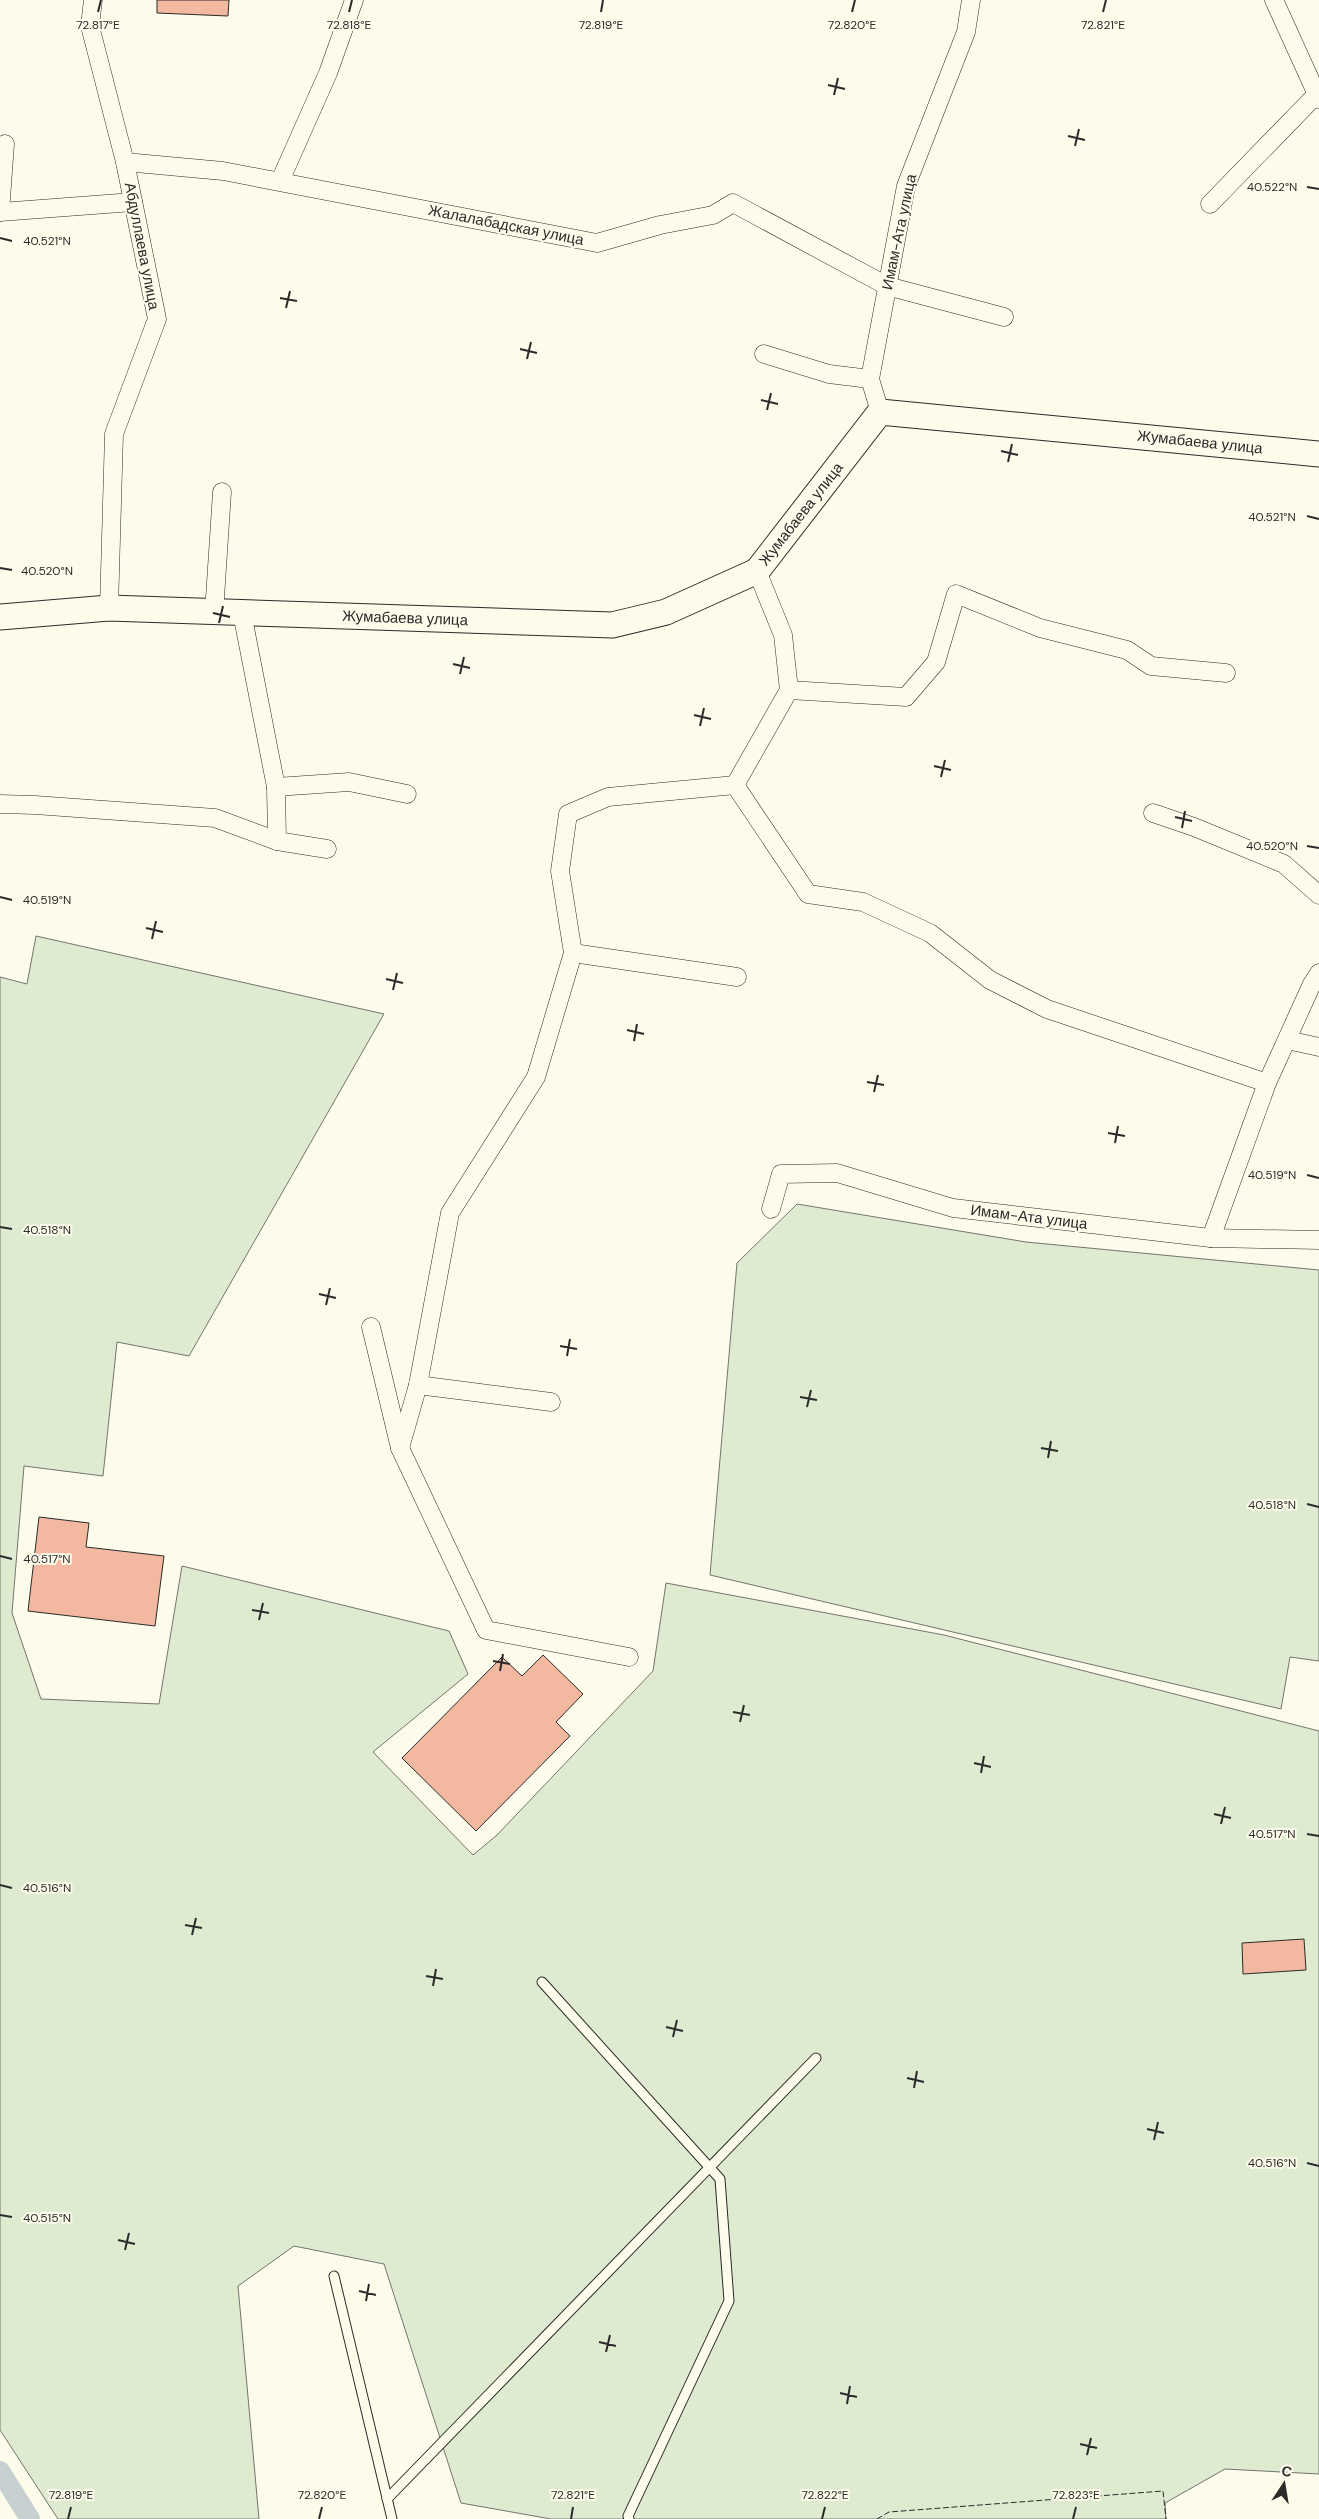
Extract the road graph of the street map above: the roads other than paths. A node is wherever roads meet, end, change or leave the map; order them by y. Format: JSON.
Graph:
{"nodes":[{"id":1,"x":93,"y":0,"type":"edge"},
{"id":2,"x":354,"y":0,"type":"edge"},
{"id":3,"x":971,"y":0,"type":"edge"},
{"id":4,"x":1274,"y":0,"type":"edge"},
{"id":5,"x":1318,"y":97,"type":"edge"},
{"id":6,"x":4,"y":144,"type":"dead end"},
{"id":7,"x":125,"y":162,"type":"junction"},
{"id":8,"x":280,"y":181,"type":"junction"},
{"id":9,"x":133,"y":202,"type":"junction"},
{"id":10,"x":1210,"y":204,"type":"dead end"},
{"id":11,"x":0,"y":212,"type":"edge"},
{"id":12,"x":887,"y":286,"type":"junction"},
{"id":13,"x":1004,"y":317,"type":"dead end"},
{"id":14,"x":764,"y":354,"type":"dead end"},
{"id":15,"x":870,"y":379,"type":"junction"},
{"id":16,"x":880,"y":412,"type":"junction"},
{"id":17,"x":1319,"y":454,"type":"edge"},
{"id":18,"x":222,"y":492,"type":"dead end"},
{"id":19,"x":757,"y":571,"type":"junction"},
{"id":20,"x":109,"y":608,"type":"junction"},
{"id":21,"x":214,"y":613,"type":"junction"},
{"id":22,"x":242,"y":613,"type":"junction"},
{"id":23,"x":0,"y":616,"type":"edge"},
{"id":24,"x":1226,"y":673,"type":"dead end"},
{"id":25,"x":788,"y":690,"type":"junction"},
{"id":26,"x":735,"y":784,"type":"junction"},
{"id":27,"x":276,"y":787,"type":"junction"},
{"id":28,"x":407,"y":794,"type":"dead end"},
{"id":29,"x":0,"y":804,"type":"edge"},
{"id":30,"x":1154,"y":813,"type":"dead end"},
{"id":31,"x":277,"y":841,"type":"junction"},
{"id":32,"x":327,"y":849,"type":"dead end"},
{"id":33,"x":1319,"y":895,"type":"edge"},
{"id":34,"x":573,"y":953,"type":"junction"},
{"id":35,"x":1319,"y":973,"type":"edge"},
{"id":36,"x":737,"y":977,"type":"dead end"},
{"id":37,"x":1288,"y":1040,"type":"junction"},
{"id":38,"x":1319,"y":1047,"type":"edge"},
{"id":39,"x":1267,"y":1083,"type":"junction"},
{"id":40,"x":771,"y":1209,"type":"dead end"},
{"id":41,"x":1211,"y":1238,"type":"junction"},
{"id":42,"x":1319,"y":1240,"type":"edge"},
{"id":43,"x":371,"y":1327,"type":"dead end"},
{"id":44,"x":418,"y":1385,"type":"junction"},
{"id":45,"x":551,"y":1402,"type":"dead end"},
{"id":46,"x":400,"y":1448,"type":"junction"},
{"id":47,"x":629,"y":1657,"type":"dead end"},
{"id":48,"x":542,"y":1982,"type":"dead end"},
{"id":49,"x":816,"y":2058,"type":"dead end"},
{"id":50,"x":709,"y":2167,"type":"junction"},
{"id":51,"x":334,"y":2276,"type":"dead end"},
{"id":52,"x":387,"y":2498,"type":"junction"},
{"id":53,"x":392,"y":2519,"type":"edge"},
{"id":54,"x":629,"y":2519,"type":"edge"}],
"edges":[{"from":1,"to":7,"type":"street","name":"Абдуллаева улица"},
{"from":2,"to":8,"type":"street"},
{"from":3,"to":12,"type":"street","name":"Имам-Ата улица"},
{"from":4,"to":5,"type":"street"},
{"from":5,"to":10,"type":"street"},
{"from":6,"to":11,"type":"street"},
{"from":7,"to":8,"type":"street","name":"Жалалабадская улица"},
{"from":7,"to":9,"type":"street","name":"Абдуллаева улица"},
{"from":8,"to":12,"type":"street","name":"Жалалабадская улица"},
{"from":9,"to":11,"type":"street"},
{"from":9,"to":20,"type":"street","name":"Абдуллаева улица"},
{"from":12,"to":13,"type":"street","name":"Жалалабадская улица"},
{"from":12,"to":15,"type":"street","name":"Имам-Ата улица"},
{"from":14,"to":15,"type":"street"},
{"from":15,"to":16,"type":"street","name":"Имам-Ата улица"},
{"from":16,"to":17,"type":"street","name":"Жумабаева улица"},
{"from":16,"to":19,"type":"street","name":"Жумабаева улица"},
{"from":18,"to":21,"type":"street"},
{"from":19,"to":22,"type":"street","name":"Жумабаева улица"},
{"from":19,"to":25,"type":"street"},
{"from":20,"to":21,"type":"street","name":"Жумабаева улица"},
{"from":20,"to":23,"type":"street","name":"Жумабаева улица"},
{"from":21,"to":22,"type":"street","name":"Жумабаева улица"},
{"from":22,"to":27,"type":"street"},
{"from":24,"to":25,"type":"street"},
{"from":25,"to":26,"type":"street"},
{"from":26,"to":34,"type":"street"},
{"from":26,"to":39,"type":"street"},
{"from":27,"to":28,"type":"street"},
{"from":27,"to":31,"type":"street"},
{"from":29,"to":31,"type":"street"},
{"from":30,"to":33,"type":"street"},
{"from":31,"to":32,"type":"street"},
{"from":34,"to":36,"type":"street"},
{"from":34,"to":44,"type":"street"},
{"from":35,"to":37,"type":"street"},
{"from":37,"to":38,"type":"street"},
{"from":37,"to":39,"type":"street"},
{"from":39,"to":41,"type":"street"},
{"from":40,"to":41,"type":"street","name":"Имам-Ата улица"},
{"from":41,"to":42,"type":"street","name":"Имам-Ата улица"},
{"from":43,"to":46,"type":"street"},
{"from":44,"to":45,"type":"street"},
{"from":44,"to":46,"type":"street"},
{"from":46,"to":47,"type":"street"},
{"from":48,"to":50,"type":"lane"},
{"from":49,"to":50,"type":"lane"},
{"from":50,"to":52,"type":"lane"},
{"from":50,"to":54,"type":"lane"},
{"from":51,"to":52,"type":"lane"},
{"from":52,"to":53,"type":"lane"}]}
